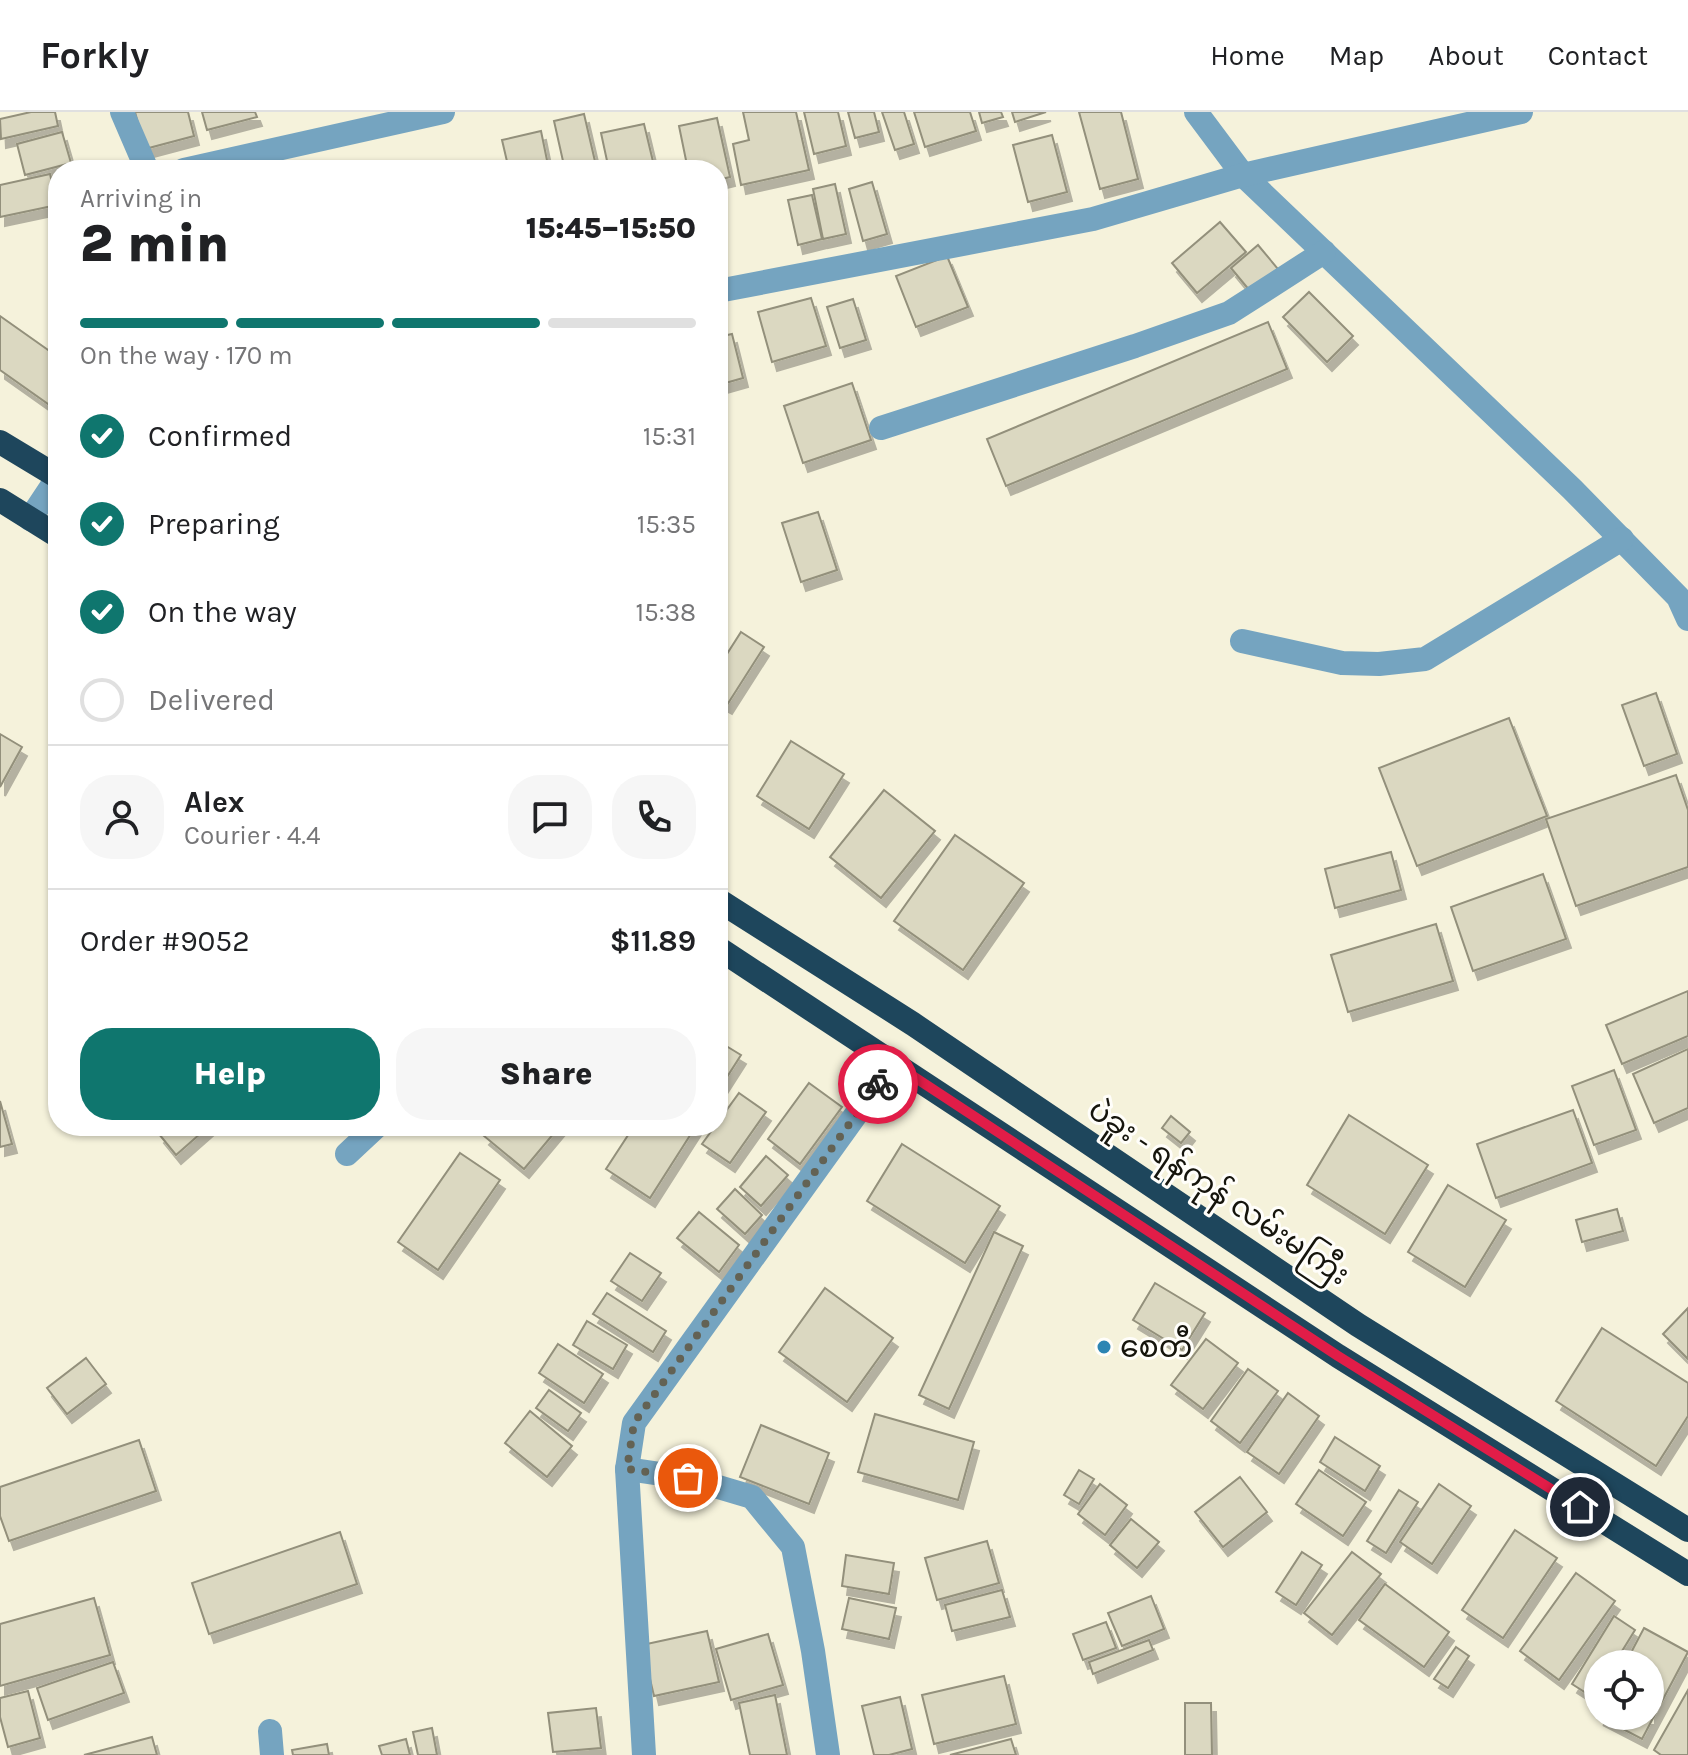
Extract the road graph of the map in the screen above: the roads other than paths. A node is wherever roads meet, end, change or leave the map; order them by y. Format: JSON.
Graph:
{"nodes":[{"id":1,"x":122,"y":112,"type":"edge"},
{"id":2,"x":443,"y":112,"type":"edge"},
{"id":3,"x":1196,"y":112,"type":"edge"},
{"id":4,"x":1520,"y":112,"type":"edge"},
{"id":5,"x":143,"y":160,"type":"edge"},
{"id":6,"x":229,"y":160,"type":"edge"},
{"id":7,"x":1243,"y":175,"type":"junction"},
{"id":8,"x":1324,"y":252,"type":"junction"},
{"id":9,"x":728,"y":289,"type":"edge"},
{"id":10,"x":881,"y":428,"type":"dead end"},
{"id":11,"x":0,"y":442,"type":"edge"},
{"id":12,"x":48,"y":471,"type":"edge"},
{"id":13,"x":48,"y":492,"type":"edge"},
{"id":14,"x":0,"y":500,"type":"edge"},
{"id":15,"x":30,"y":519,"type":"junction"},
{"id":16,"x":48,"y":530,"type":"edge"},
{"id":17,"x":1622,"y":539,"type":"junction"},
{"id":18,"x":1688,"y":619,"type":"edge"},
{"id":19,"x":1242,"y":641,"type":"dead end"},
{"id":20,"x":728,"y":906,"type":"edge"},
{"id":21,"x":728,"y":955,"type":"edge"},
{"id":22,"x":893,"y":1063,"type":"junction"},
{"id":23,"x":366,"y":1136,"type":"edge"},
{"id":24,"x":347,"y":1154,"type":"dead end"},
{"id":25,"x":627,"y":1469,"type":"junction"},
{"id":26,"x":1688,"y":1530,"type":"edge"},
{"id":27,"x":1688,"y":1574,"type":"edge"},
{"id":28,"x":644,"y":1755,"type":"edge"},
{"id":29,"x":828,"y":1755,"type":"edge"}],
"edges":[{"from":1,"to":5,"type":"street"},
{"from":2,"to":6,"type":"street"},
{"from":3,"to":7,"type":"street"},
{"from":4,"to":7,"type":"street"},
{"from":7,"to":8,"type":"street"},
{"from":7,"to":9,"type":"street"},
{"from":8,"to":10,"type":"street"},
{"from":8,"to":17,"type":"street"},
{"from":11,"to":12,"type":"highway"},
{"from":13,"to":15,"type":"street"},
{"from":14,"to":15,"type":"highway"},
{"from":15,"to":16,"type":"highway"},
{"from":17,"to":18,"type":"street"},
{"from":17,"to":19,"type":"street"},
{"from":20,"to":26,"type":"highway","name":"ပဲခူး - ရန်ကုန် လမ်းမကြီး"},
{"from":21,"to":22,"type":"highway"},
{"from":22,"to":25,"type":"street"},
{"from":22,"to":27,"type":"highway"},
{"from":23,"to":24,"type":"street"},
{"from":25,"to":28,"type":"street"},
{"from":25,"to":29,"type":"street"}]}
